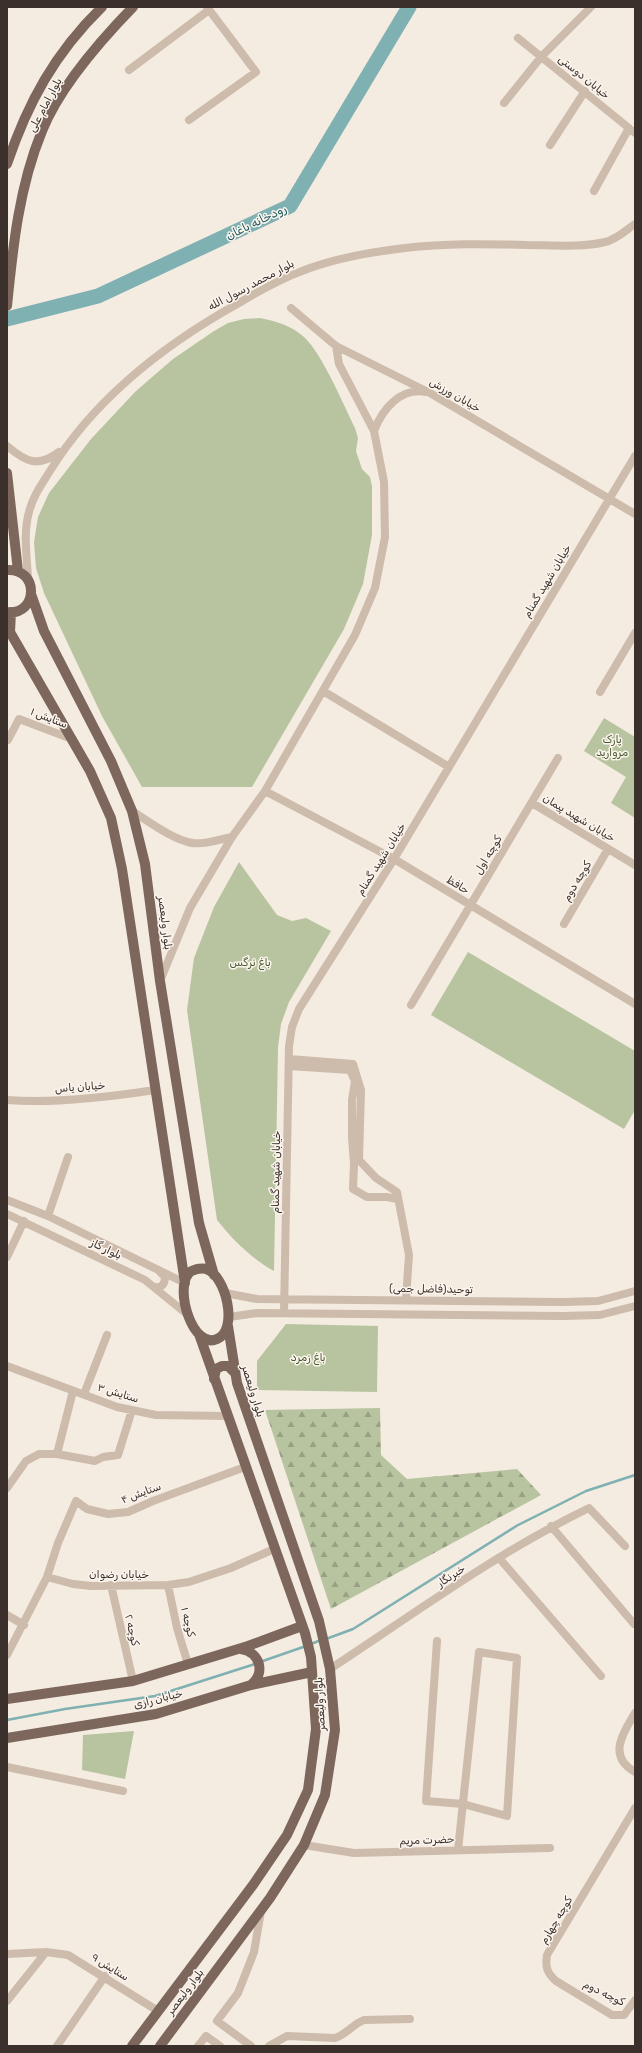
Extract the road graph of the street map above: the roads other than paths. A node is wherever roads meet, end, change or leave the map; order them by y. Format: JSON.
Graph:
{"nodes":[{"id":1,"x":102,"y":7,"type":"edge"},
{"id":2,"x":133,"y":7,"type":"edge"},
{"id":3,"x":591,"y":7,"type":"edge"},
{"id":4,"x":208,"y":9,"type":"edge"},
{"id":5,"x":518,"y":38,"type":"dead end"},
{"id":6,"x":541,"y":57,"type":"junction"},
{"id":7,"x":128,"y":70,"type":"dead end"},
{"id":8,"x":585,"y":91,"type":"junction"},
{"id":9,"x":504,"y":103,"type":"dead end"},
{"id":10,"x":189,"y":120,"type":"dead end"},
{"id":11,"x":632,"y":131,"type":"edge"},
{"id":12,"x":550,"y":145,"type":"dead end"},
{"id":13,"x":7,"y":164,"type":"edge"},
{"id":14,"x":594,"y":191,"type":"dead end"},
{"id":15,"x":635,"y":224,"type":"edge"},
{"id":16,"x":7,"y":306,"type":"edge"},
{"id":17,"x":291,"y":308,"type":"dead end"},
{"id":18,"x":336,"y":346,"type":"junction"},
{"id":19,"x":430,"y":393,"type":"junction"},
{"id":20,"x":374,"y":430,"type":"junction"},
{"id":21,"x":7,"y":446,"type":"edge"},
{"id":22,"x":63,"y":449,"type":"junction"},
{"id":23,"x":635,"y":456,"type":"edge"},
{"id":24,"x":7,"y":473,"type":"edge"},
{"id":25,"x":610,"y":498,"type":"junction"},
{"id":26,"x":635,"y":514,"type":"edge"},
{"id":27,"x":7,"y":570,"type":"edge"},
{"id":28,"x":18,"y":571,"type":"junction"},
{"id":29,"x":28,"y":579,"type":"junction"},
{"id":30,"x":31,"y":594,"type":"junction"},
{"id":31,"x":9,"y":612,"type":"edge"},
{"id":32,"x":635,"y":633,"type":"edge"},
{"id":33,"x":627,"y":646,"type":"junction"},
{"id":34,"x":635,"y":650,"type":"edge"},
{"id":35,"x":323,"y":691,"type":"junction"},
{"id":36,"x":600,"y":692,"type":"dead end"},
{"id":37,"x":72,"y":739,"type":"junction"},
{"id":38,"x":8,"y":740,"type":"dead end"},
{"id":39,"x":558,"y":758,"type":"dead end"},
{"id":40,"x":449,"y":767,"type":"junction"},
{"id":41,"x":265,"y":791,"type":"junction"},
{"id":42,"x":532,"y":803,"type":"junction"},
{"id":43,"x":132,"y":811,"type":"junction"},
{"id":44,"x":232,"y":837,"type":"junction"},
{"id":45,"x":608,"y":849,"type":"junction"},
{"id":46,"x":394,"y":860,"type":"junction"},
{"id":47,"x":635,"y":865,"type":"edge"},
{"id":48,"x":471,"y":905,"type":"junction"},
{"id":49,"x":564,"y":924,"type":"dead end"},
{"id":50,"x":160,"y":981,"type":"junction"},
{"id":51,"x":635,"y":1004,"type":"edge"},
{"id":52,"x":411,"y":1005,"type":"dead end"},
{"id":53,"x":289,"y":1062,"type":"junction"},
{"id":54,"x":155,"y":1090,"type":"junction"},
{"id":55,"x":7,"y":1100,"type":"edge"},
{"id":56,"x":68,"y":1157,"type":"dead end"},
{"id":57,"x":397,"y":1196,"type":"junction"},
{"id":58,"x":7,"y":1200,"type":"edge"},
{"id":59,"x":7,"y":1214,"type":"edge"},
{"id":60,"x":48,"y":1216,"type":"junction"},
{"id":61,"x":24,"y":1221,"type":"junction"},
{"id":62,"x":7,"y":1257,"type":"edge"},
{"id":63,"x":160,"y":1272,"type":"junction"},
{"id":64,"x":214,"y":1275,"type":"junction"},
{"id":65,"x":185,"y":1283,"type":"junction"},
{"id":66,"x":154,"y":1288,"type":"junction"},
{"id":67,"x":635,"y":1291,"type":"edge"},
{"id":68,"x":225,"y":1293,"type":"junction"},
{"id":69,"x":284,"y":1299,"type":"junction"},
{"id":70,"x":406,"y":1299,"type":"junction"},
{"id":71,"x":452,"y":1301,"type":"junction"},
{"id":72,"x":635,"y":1306,"type":"edge"},
{"id":73,"x":284,"y":1313,"type":"junction"},
{"id":74,"x":188,"y":1315,"type":"junction"},
{"id":75,"x":452,"y":1315,"type":"junction"},
{"id":76,"x":228,"y":1321,"type":"junction"},
{"id":77,"x":199,"y":1334,"type":"junction"},
{"id":78,"x":107,"y":1335,"type":"dead end"},
{"id":79,"x":7,"y":1366,"type":"edge"},
{"id":80,"x":234,"y":1372,"type":"junction"},
{"id":81,"x":214,"y":1379,"type":"junction"},
{"id":82,"x":73,"y":1391,"type":"junction"},
{"id":83,"x":84,"y":1394,"type":"junction"},
{"id":84,"x":132,"y":1410,"type":"junction"},
{"id":85,"x":227,"y":1416,"type":"junction"},
{"id":86,"x":57,"y":1454,"type":"junction"},
{"id":87,"x":245,"y":1467,"type":"junction"},
{"id":88,"x":7,"y":1487,"type":"edge"},
{"id":89,"x":551,"y":1526,"type":"junction"},
{"id":90,"x":625,"y":1546,"type":"dead end"},
{"id":91,"x":274,"y":1549,"type":"junction"},
{"id":92,"x":499,"y":1558,"type":"junction"},
{"id":93,"x":48,"y":1577,"type":"junction"},
{"id":94,"x":111,"y":1585,"type":"junction"},
{"id":95,"x":168,"y":1585,"type":"junction"},
{"id":96,"x":7,"y":1615,"type":"edge"},
{"id":97,"x":24,"y":1624,"type":"junction"},
{"id":98,"x":634,"y":1624,"type":"dead end"},
{"id":99,"x":304,"y":1630,"type":"junction"},
{"id":100,"x":437,"y":1641,"type":"dead end"},
{"id":101,"x":241,"y":1649,"type":"junction"},
{"id":102,"x":7,"y":1655,"type":"edge"},
{"id":103,"x":188,"y":1664,"type":"junction"},
{"id":104,"x":330,"y":1669,"type":"junction"},
{"id":105,"x":312,"y":1672,"type":"junction"},
{"id":106,"x":600,"y":1676,"type":"dead end"},
{"id":107,"x":133,"y":1681,"type":"junction"},
{"id":108,"x":251,"y":1685,"type":"junction"},
{"id":109,"x":7,"y":1699,"type":"edge"},
{"id":110,"x":635,"y":1713,"type":"edge"},
{"id":111,"x":7,"y":1738,"type":"edge"},
{"id":112,"x":7,"y":1767,"type":"edge"},
{"id":113,"x":635,"y":1772,"type":"edge"},
{"id":114,"x":123,"y":1791,"type":"dead end"},
{"id":115,"x":463,"y":1804,"type":"junction"},
{"id":116,"x":635,"y":1808,"type":"edge"},
{"id":117,"x":304,"y":1845,"type":"junction"},
{"id":118,"x":550,"y":1848,"type":"dead end"},
{"id":119,"x":458,"y":1850,"type":"junction"},
{"id":120,"x":261,"y":1910,"type":"junction"},
{"id":121,"x":46,"y":1952,"type":"junction"},
{"id":122,"x":7,"y":1954,"type":"edge"},
{"id":123,"x":105,"y":1976,"type":"junction"},
{"id":124,"x":635,"y":1997,"type":"edge"},
{"id":125,"x":635,"y":2000,"type":"edge"},
{"id":126,"x":7,"y":2002,"type":"edge"},
{"id":127,"x":158,"y":2011,"type":"junction"},
{"id":128,"x":624,"y":2015,"type":"junction"},
{"id":129,"x":410,"y":2019,"type":"dead end"},
{"id":130,"x":57,"y":2046,"type":"edge"},
{"id":131,"x":132,"y":2046,"type":"edge"},
{"id":132,"x":160,"y":2046,"type":"edge"},
{"id":133,"x":198,"y":2046,"type":"edge"},
{"id":134,"x":220,"y":2046,"type":"edge"},
{"id":135,"x":251,"y":2046,"type":"edge"},
{"id":136,"x":269,"y":2046,"type":"edge"}],
"edges":[{"from":1,"to":13,"type":"main road","name":"بلوار امام علی"},
{"from":2,"to":16,"type":"main road","name":"بلوار امام علی"},
{"from":3,"to":6,"type":"street"},
{"from":4,"to":7,"type":"street"},
{"from":4,"to":10,"type":"street"},
{"from":5,"to":6,"type":"street","name":"خیابان دوستی"},
{"from":6,"to":8,"type":"street","name":"خیابان دوستی"},
{"from":6,"to":9,"type":"street"},
{"from":8,"to":11,"type":"street","name":"خیابان دوستی"},
{"from":8,"to":12,"type":"street"},
{"from":11,"to":14,"type":"street"},
{"from":15,"to":22,"type":"street","name":"بلوار محمد رسول الله"},
{"from":17,"to":18,"type":"street","name":"خیابان ورزش"},
{"from":18,"to":19,"type":"street","name":"خیابان ورزش"},
{"from":18,"to":20,"type":"street"},
{"from":19,"to":20,"type":"street"},
{"from":19,"to":25,"type":"street","name":"خیابان ورزش"},
{"from":20,"to":35,"type":"street"},
{"from":21,"to":22,"type":"street"},
{"from":22,"to":29,"type":"street"},
{"from":23,"to":25,"type":"street","name":"خیابان شهید گمنام"},
{"from":24,"to":28,"type":"main road"},
{"from":25,"to":26,"type":"street","name":"خیابان ورزش"},
{"from":25,"to":40,"type":"street","name":"خیابان شهید گمنام"},
{"from":27,"to":28,"type":"main road"},
{"from":28,"to":29,"type":"main road"},
{"from":29,"to":30,"type":"main road","name":"بلوار ولیعصر"},
{"from":30,"to":31,"type":"main road"},
{"from":30,"to":43,"type":"main road","name":"بلوار ولیعصر"},
{"from":31,"to":37,"type":"main road"},
{"from":32,"to":33,"type":"street"},
{"from":33,"to":34,"type":"street"},
{"from":33,"to":36,"type":"street"},
{"from":35,"to":40,"type":"street"},
{"from":35,"to":41,"type":"street"},
{"from":37,"to":38,"type":"street","name":"ستایش ۱"},
{"from":37,"to":54,"type":"main road"},
{"from":39,"to":42,"type":"street","name":"کوچه اول"},
{"from":40,"to":46,"type":"street","name":"خیابان شهید گمنام"},
{"from":41,"to":44,"type":"street"},
{"from":41,"to":46,"type":"street","name":"حافظ"},
{"from":42,"to":45,"type":"street","name":"خیابان شهید پیمان"},
{"from":42,"to":48,"type":"street","name":"کوچه اول"},
{"from":43,"to":44,"type":"street"},
{"from":43,"to":50,"type":"main road","name":"بلوار ولیعصر"},
{"from":44,"to":50,"type":"street"},
{"from":45,"to":47,"type":"street","name":"خیابان شهید پیمان"},
{"from":45,"to":49,"type":"street","name":"کوچه دوم"},
{"from":46,"to":48,"type":"street","name":"حافظ"},
{"from":46,"to":53,"type":"street","name":"خیابان شهید گمنام"},
{"from":48,"to":51,"type":"street","name":"حافظ"},
{"from":48,"to":52,"type":"street","name":"کوچه اول"},
{"from":50,"to":64,"type":"main road","name":"بلوار ولیعصر"},
{"from":53,"to":57,"type":"street"},
{"from":53,"to":57,"type":"street"},
{"from":53,"to":69,"type":"street","name":"خیابان شهید گمنام"},
{"from":54,"to":55,"type":"street","name":"خیابان یاس"},
{"from":54,"to":65,"type":"main road"},
{"from":56,"to":60,"type":"street"},
{"from":57,"to":70,"type":"street"},
{"from":58,"to":60,"type":"street","name":"بلوار گاز"},
{"from":59,"to":61,"type":"street","name":"بلوار گاز"},
{"from":60,"to":63,"type":"street","name":"بلوار گاز"},
{"from":61,"to":62,"type":"street"},
{"from":61,"to":66,"type":"street","name":"بلوار گاز"},
{"from":63,"to":65,"type":"street","name":"بلوار گاز"},
{"from":63,"to":66,"type":"street"},
{"from":64,"to":65,"type":"main road"},
{"from":64,"to":68,"type":"main road","name":"بلوار ولیعصر"},
{"from":65,"to":74,"type":"main road"},
{"from":66,"to":74,"type":"street","name":"بلوار گاز"},
{"from":67,"to":71,"type":"street","name":"توحید(فاضل جمی)"},
{"from":68,"to":69,"type":"street","name":"توحید(فاضل جمی)"},
{"from":68,"to":76,"type":"main road","name":"بلوار ولیعصر"},
{"from":69,"to":70,"type":"street","name":"توحید(فاضل جمی)"},
{"from":69,"to":73,"type":"street","name":"خیابان شهید گمنام"},
{"from":70,"to":71,"type":"street","name":"توحید(فاضل جمی)"},
{"from":71,"to":75,"type":"street"},
{"from":72,"to":75,"type":"street"},
{"from":73,"to":75,"type":"street"},
{"from":73,"to":76,"type":"street"},
{"from":74,"to":77,"type":"main road","name":"بلوار ولیعصر"},
{"from":76,"to":77,"type":"main road"},
{"from":76,"to":80,"type":"main road","name":"بلوار ولیعصر"},
{"from":77,"to":81,"type":"main road","name":"بلوار ولیعصر"},
{"from":78,"to":83,"type":"street"},
{"from":79,"to":82,"type":"street","name":"ستایش ۳"},
{"from":80,"to":81,"type":"main road"},
{"from":80,"to":104,"type":"main road","name":"بلوار ولیعصر"},
{"from":81,"to":85,"type":"main road","name":"بلوار ولیعصر"},
{"from":82,"to":83,"type":"street","name":"ستایش ۳"},
{"from":82,"to":86,"type":"street"},
{"from":83,"to":84,"type":"street","name":"ستایش ۳"},
{"from":84,"to":85,"type":"street","name":"ستایش ۳"},
{"from":84,"to":86,"type":"street"},
{"from":85,"to":87,"type":"main road","name":"بلوار ولیعصر"},
{"from":86,"to":88,"type":"street"},
{"from":87,"to":91,"type":"main road","name":"بلوار ولیعصر"},
{"from":87,"to":93,"type":"street","name":"ستایش ۴"},
{"from":89,"to":90,"type":"street","name":"خبرنگار"},
{"from":89,"to":92,"type":"street","name":"خبرنگار"},
{"from":89,"to":98,"type":"street"},
{"from":91,"to":95,"type":"street","name":"خیابان رضوان"},
{"from":91,"to":99,"type":"main road","name":"بلوار ولیعصر"},
{"from":92,"to":104,"type":"street","name":"خبرنگار"},
{"from":92,"to":106,"type":"street"},
{"from":93,"to":94,"type":"street","name":"خیابان رضوان"},
{"from":93,"to":97,"type":"street"},
{"from":94,"to":95,"type":"street","name":"خیابان رضوان"},
{"from":94,"to":107,"type":"street","name":"کوچه ۲"},
{"from":95,"to":103,"type":"street","name":"کوچه ۱"},
{"from":96,"to":97,"type":"street"},
{"from":97,"to":102,"type":"street"},
{"from":99,"to":101,"type":"main road"},
{"from":99,"to":105,"type":"main road","name":"بلوار ولیعصر"},
{"from":100,"to":115,"type":"street"},
{"from":101,"to":103,"type":"main road"},
{"from":101,"to":108,"type":"main road"},
{"from":103,"to":107,"type":"main road"},
{"from":104,"to":117,"type":"main road","name":"بلوار ولیعصر"},
{"from":105,"to":108,"type":"main road","name":"خیابان رازی"},
{"from":105,"to":127,"type":"main road","name":"بلوار ولیعصر"},
{"from":107,"to":109,"type":"main road"},
{"from":108,"to":111,"type":"main road","name":"خیابان رازی"},
{"from":110,"to":113,"type":"street"},
{"from":112,"to":114,"type":"street"},
{"from":115,"to":115,"type":"street"},
{"from":115,"to":119,"type":"street"},
{"from":116,"to":128,"type":"street","name":"کوچه چهارم"},
{"from":117,"to":119,"type":"street","name":"حضرت مریم"},
{"from":117,"to":120,"type":"main road","name":"بلوار ولیعصر"},
{"from":118,"to":119,"type":"street","name":"حضرت مریم"},
{"from":120,"to":132,"type":"main road","name":"بلوار ولیعصر"},
{"from":120,"to":135,"type":"street"},
{"from":121,"to":122,"type":"street","name":"ستایش ۹"},
{"from":121,"to":123,"type":"street","name":"ستایش ۹"},
{"from":121,"to":126,"type":"street"},
{"from":123,"to":127,"type":"street","name":"ستایش ۹"},
{"from":123,"to":130,"type":"street"},
{"from":124,"to":128,"type":"street","name":"کوچه دوم"},
{"from":125,"to":128,"type":"street"},
{"from":127,"to":131,"type":"main road","name":"بلوار ولیعصر"},
{"from":129,"to":136,"type":"street"},
{"from":133,"to":134,"type":"street"}]}
